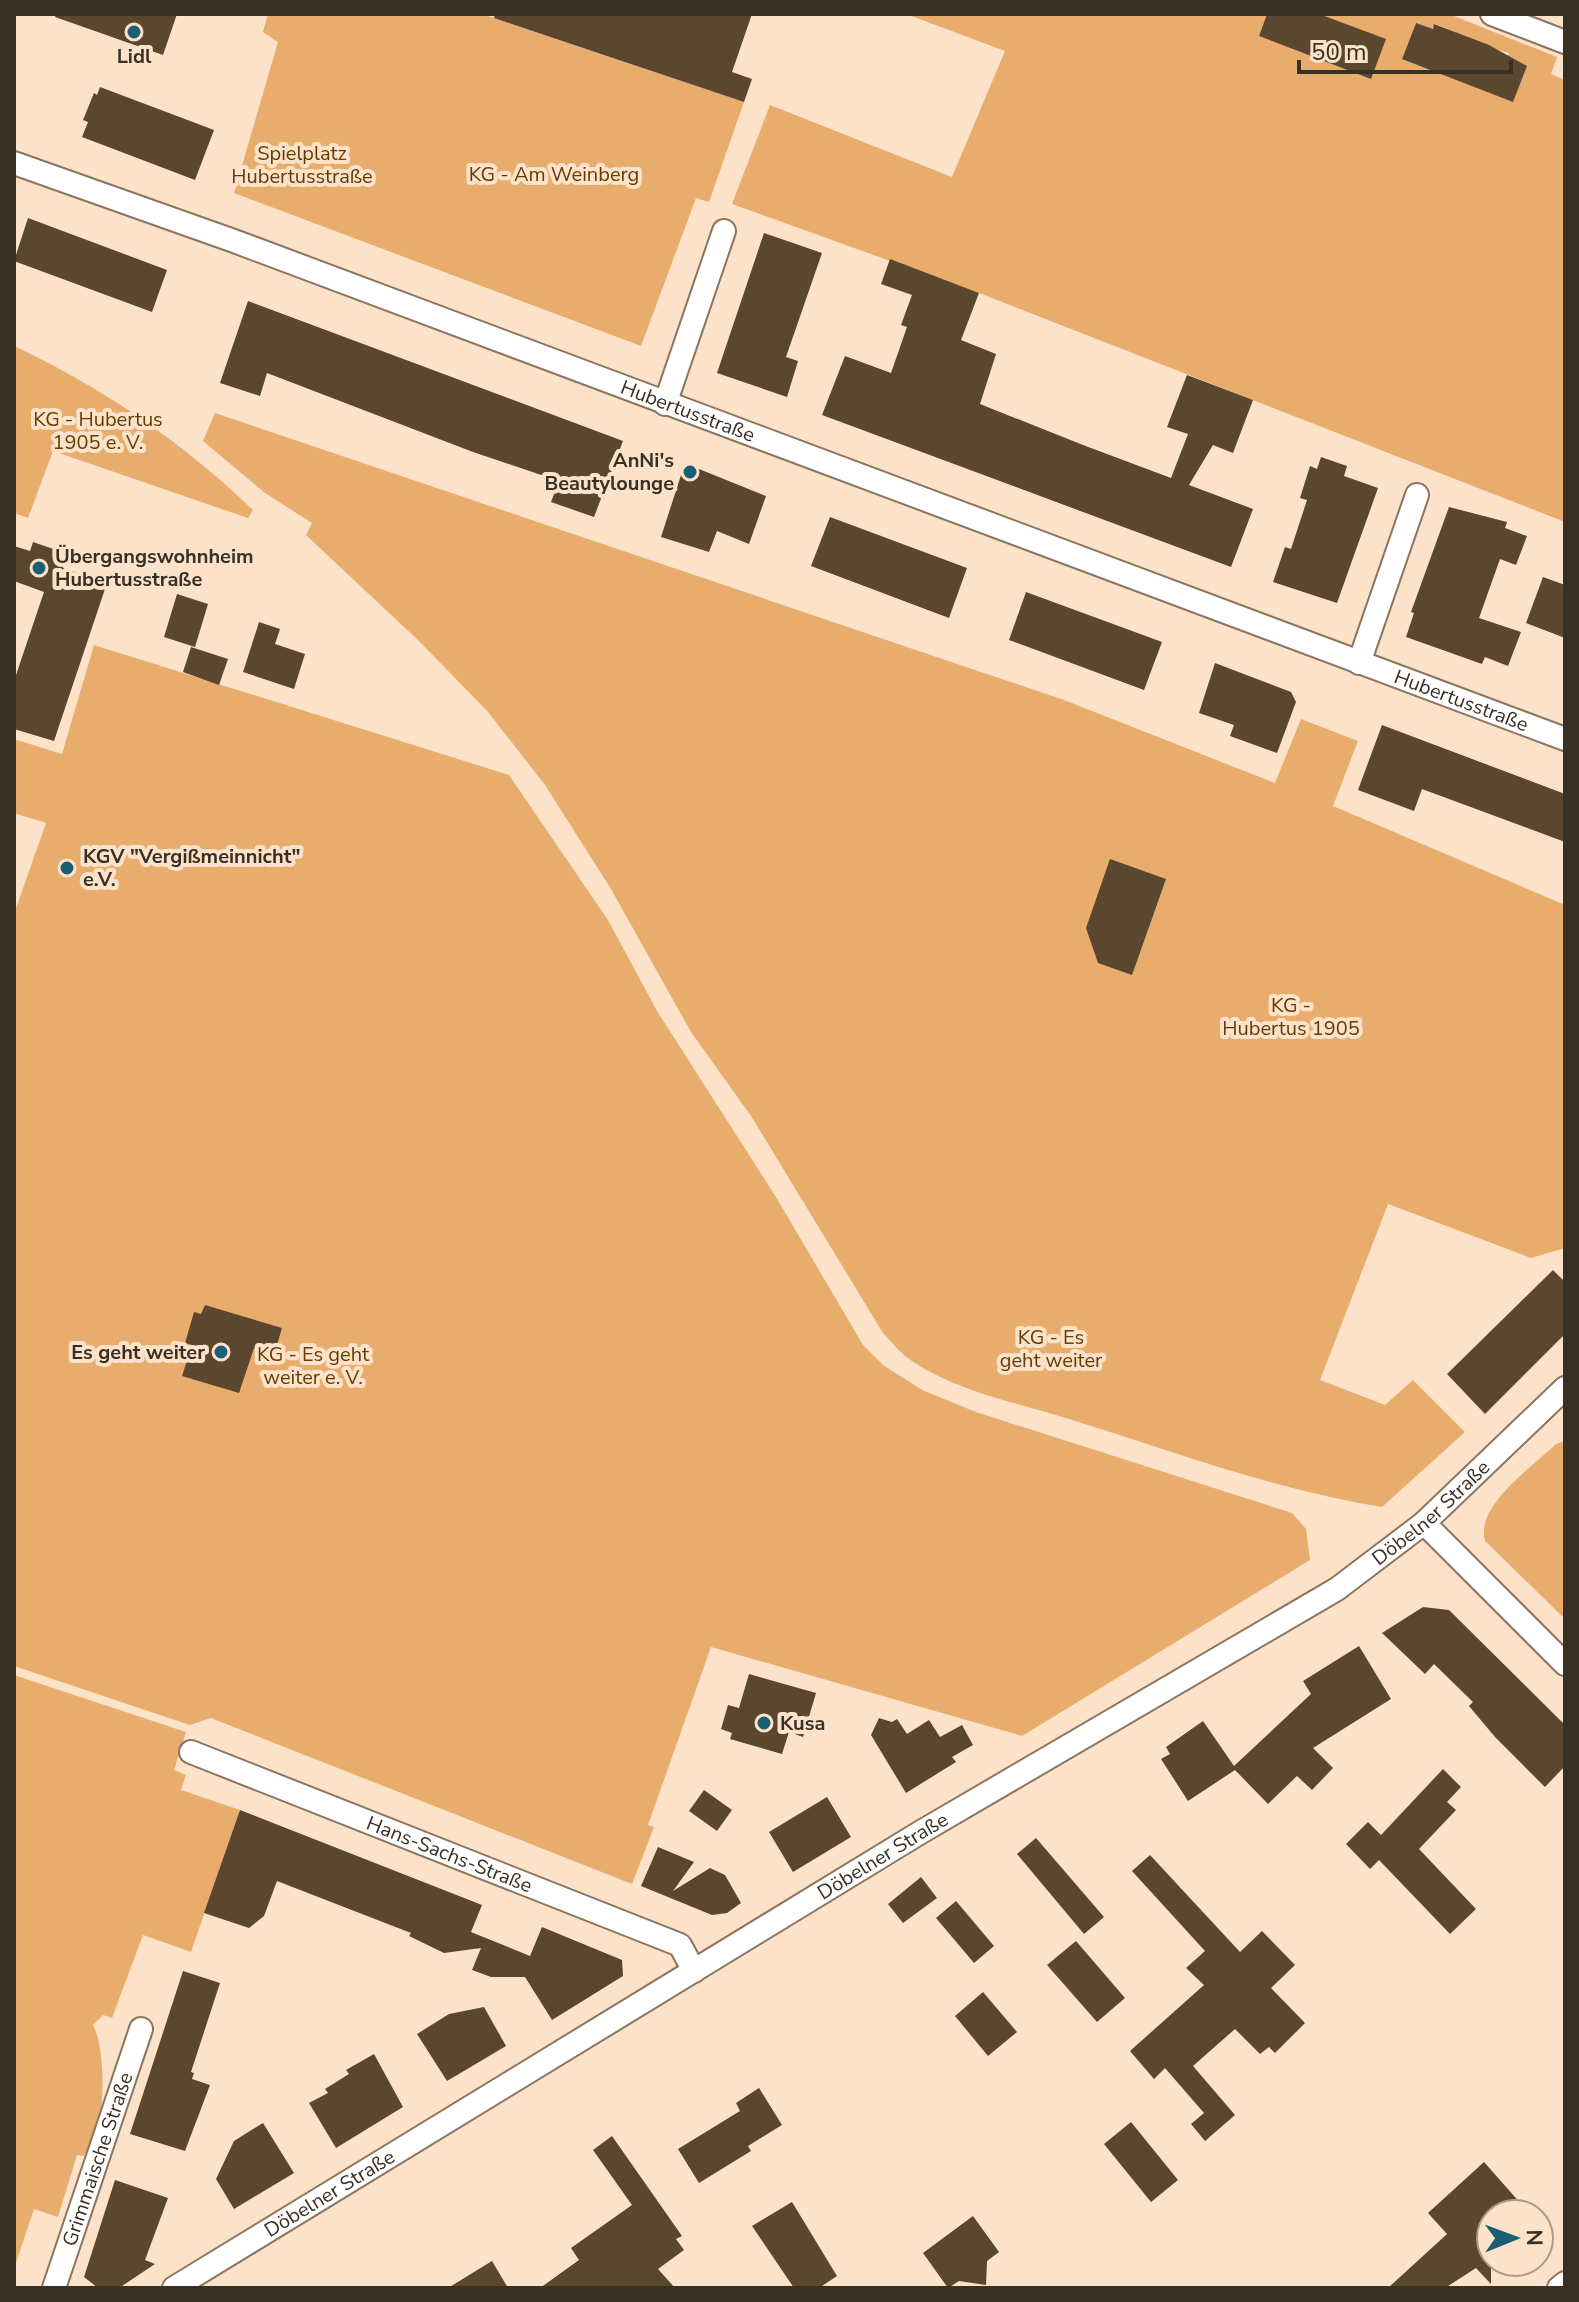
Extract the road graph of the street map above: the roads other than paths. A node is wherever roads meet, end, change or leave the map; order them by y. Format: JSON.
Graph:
{"nodes":[{"id":1,"x":1492,"y":14,"type":"edge"},
{"id":2,"x":1565,"y":42,"type":"edge"},
{"id":3,"x":14,"y":163,"type":"edge"},
{"id":4,"x":724,"y":231,"type":"dead end"},
{"id":5,"x":665,"y":404,"type":"junction"},
{"id":6,"x":1417,"y":495,"type":"dead end"},
{"id":7,"x":1359,"y":663,"type":"junction"},
{"id":8,"x":1565,"y":739,"type":"edge"},
{"id":9,"x":1565,"y":1388,"type":"edge"},
{"id":10,"x":1424,"y":1523,"type":"junction"},
{"id":11,"x":1565,"y":1664,"type":"edge"},
{"id":12,"x":191,"y":1752,"type":"dead end"},
{"id":13,"x":694,"y":1971,"type":"junction"},
{"id":14,"x":141,"y":2029,"type":"dead end"},
{"id":15,"x":1565,"y":2283,"type":"edge"},
{"id":16,"x":54,"y":2288,"type":"edge"},
{"id":17,"x":174,"y":2288,"type":"edge"},
{"id":18,"x":1559,"y":2288,"type":"edge"}],
"edges":[{"from":1,"to":2,"type":"street"},
{"from":3,"to":5,"type":"street","name":"Hubertusstraße"},
{"from":4,"to":5,"type":"street"},
{"from":5,"to":7,"type":"street","name":"Hubertusstraße"},
{"from":6,"to":7,"type":"street"},
{"from":7,"to":8,"type":"street","name":"Hubertusstraße"},
{"from":9,"to":10,"type":"street","name":"Döbelner Straße"},
{"from":10,"to":11,"type":"street"},
{"from":10,"to":13,"type":"street","name":"Döbelner Straße"},
{"from":12,"to":13,"type":"street","name":"Hans-Sachs-Straße"},
{"from":13,"to":17,"type":"street","name":"Döbelner Straße"},
{"from":14,"to":16,"type":"street","name":"Grimmaische Straße"},
{"from":15,"to":18,"type":"street"}]}
